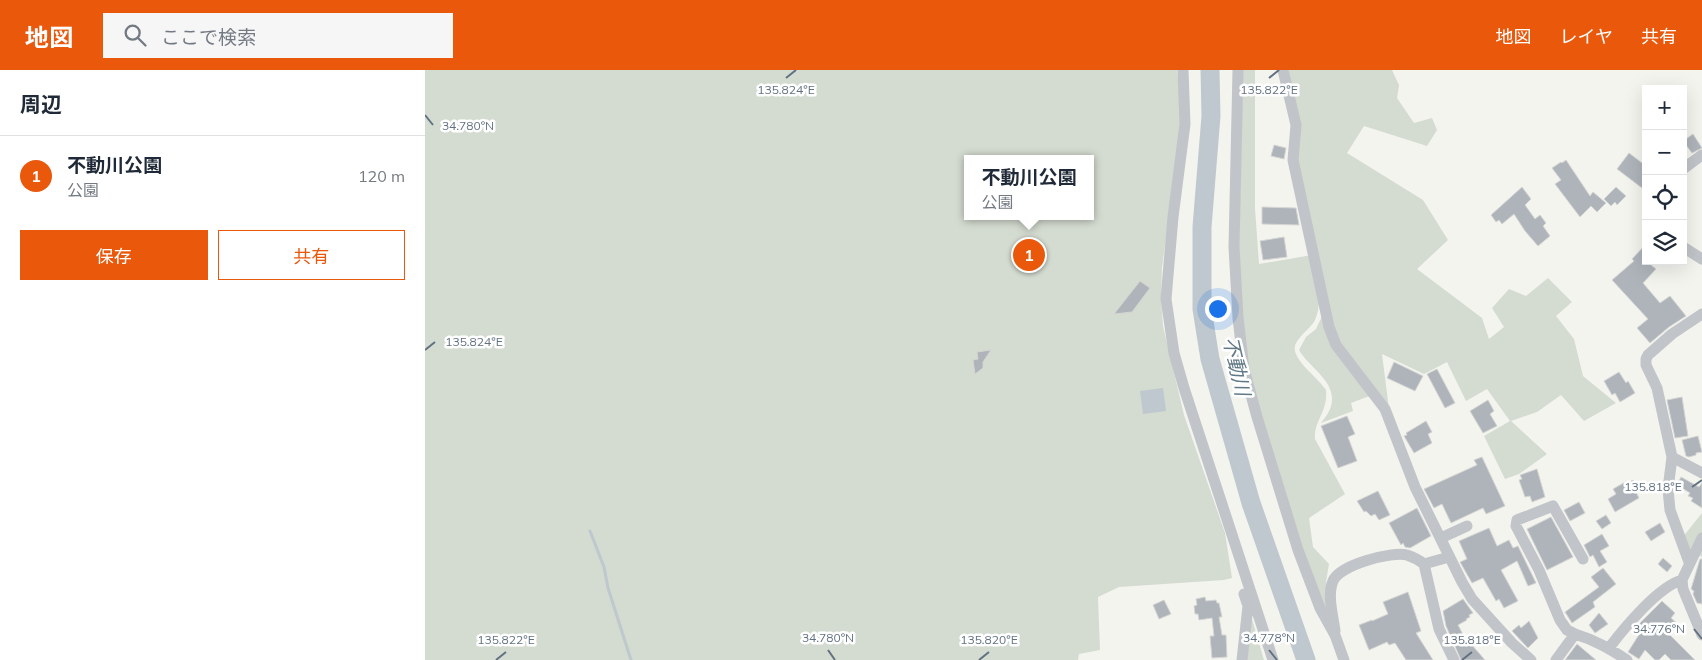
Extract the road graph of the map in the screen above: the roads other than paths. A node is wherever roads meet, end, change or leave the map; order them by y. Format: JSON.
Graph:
{"nodes":[{"id":1,"x":1183,"y":70,"type":"edge"},
{"id":2,"x":1238,"y":70,"type":"edge"},
{"id":3,"x":1283,"y":70,"type":"edge"},
{"id":4,"x":1702,"y":155,"type":"edge"},
{"id":5,"x":1687,"y":166,"type":"edge"},
{"id":6,"x":1687,"y":251,"type":"edge"},
{"id":7,"x":1702,"y":259,"type":"edge"},
{"id":8,"x":1702,"y":314,"type":"edge"},
{"id":9,"x":1672,"y":457,"type":"junction"},
{"id":10,"x":1702,"y":473,"type":"edge"},
{"id":11,"x":1467,"y":526,"type":"dead end"},
{"id":12,"x":1441,"y":538,"type":"junction"},
{"id":13,"x":1702,"y":538,"type":"edge"},
{"id":14,"x":1449,"y":557,"type":"junction"},
{"id":15,"x":1583,"y":559,"type":"dead end"},
{"id":16,"x":1240,"y":560,"type":"junction"},
{"id":17,"x":1689,"y":562,"type":"junction"},
{"id":18,"x":1424,"y":564,"type":"junction"},
{"id":19,"x":1682,"y":580,"type":"junction"},
{"id":20,"x":1575,"y":634,"type":"junction"},
{"id":21,"x":1335,"y":635,"type":"junction"},
{"id":22,"x":1702,"y":635,"type":"edge"},
{"id":23,"x":1609,"y":648,"type":"junction"},
{"id":24,"x":1242,"y":660,"type":"edge"},
{"id":25,"x":1273,"y":660,"type":"edge"},
{"id":26,"x":1344,"y":660,"type":"edge"},
{"id":27,"x":1454,"y":660,"type":"edge"},
{"id":28,"x":1531,"y":660,"type":"edge"},
{"id":29,"x":1556,"y":660,"type":"edge"},
{"id":30,"x":1627,"y":660,"type":"edge"}],
"edges":[{"from":1,"to":16,"type":"street"},
{"from":2,"to":21,"type":"street"},
{"from":3,"to":12,"type":"street"},
{"from":4,"to":5,"type":"street"},
{"from":6,"to":7,"type":"street"},
{"from":8,"to":9,"type":"street"},
{"from":9,"to":10,"type":"street"},
{"from":9,"to":17,"type":"street"},
{"from":11,"to":12,"type":"street"},
{"from":12,"to":14,"type":"street"},
{"from":13,"to":17,"type":"street"},
{"from":14,"to":18,"type":"street"},
{"from":14,"to":28,"type":"street"},
{"from":15,"to":20,"type":"street"},
{"from":16,"to":24,"type":"street"},
{"from":16,"to":25,"type":"street"},
{"from":17,"to":19,"type":"street"},
{"from":18,"to":21,"type":"street"},
{"from":18,"to":27,"type":"street"},
{"from":19,"to":22,"type":"street"},
{"from":19,"to":23,"type":"street"},
{"from":20,"to":23,"type":"street"},
{"from":20,"to":29,"type":"street"},
{"from":21,"to":26,"type":"street"},
{"from":23,"to":30,"type":"street"}]}
